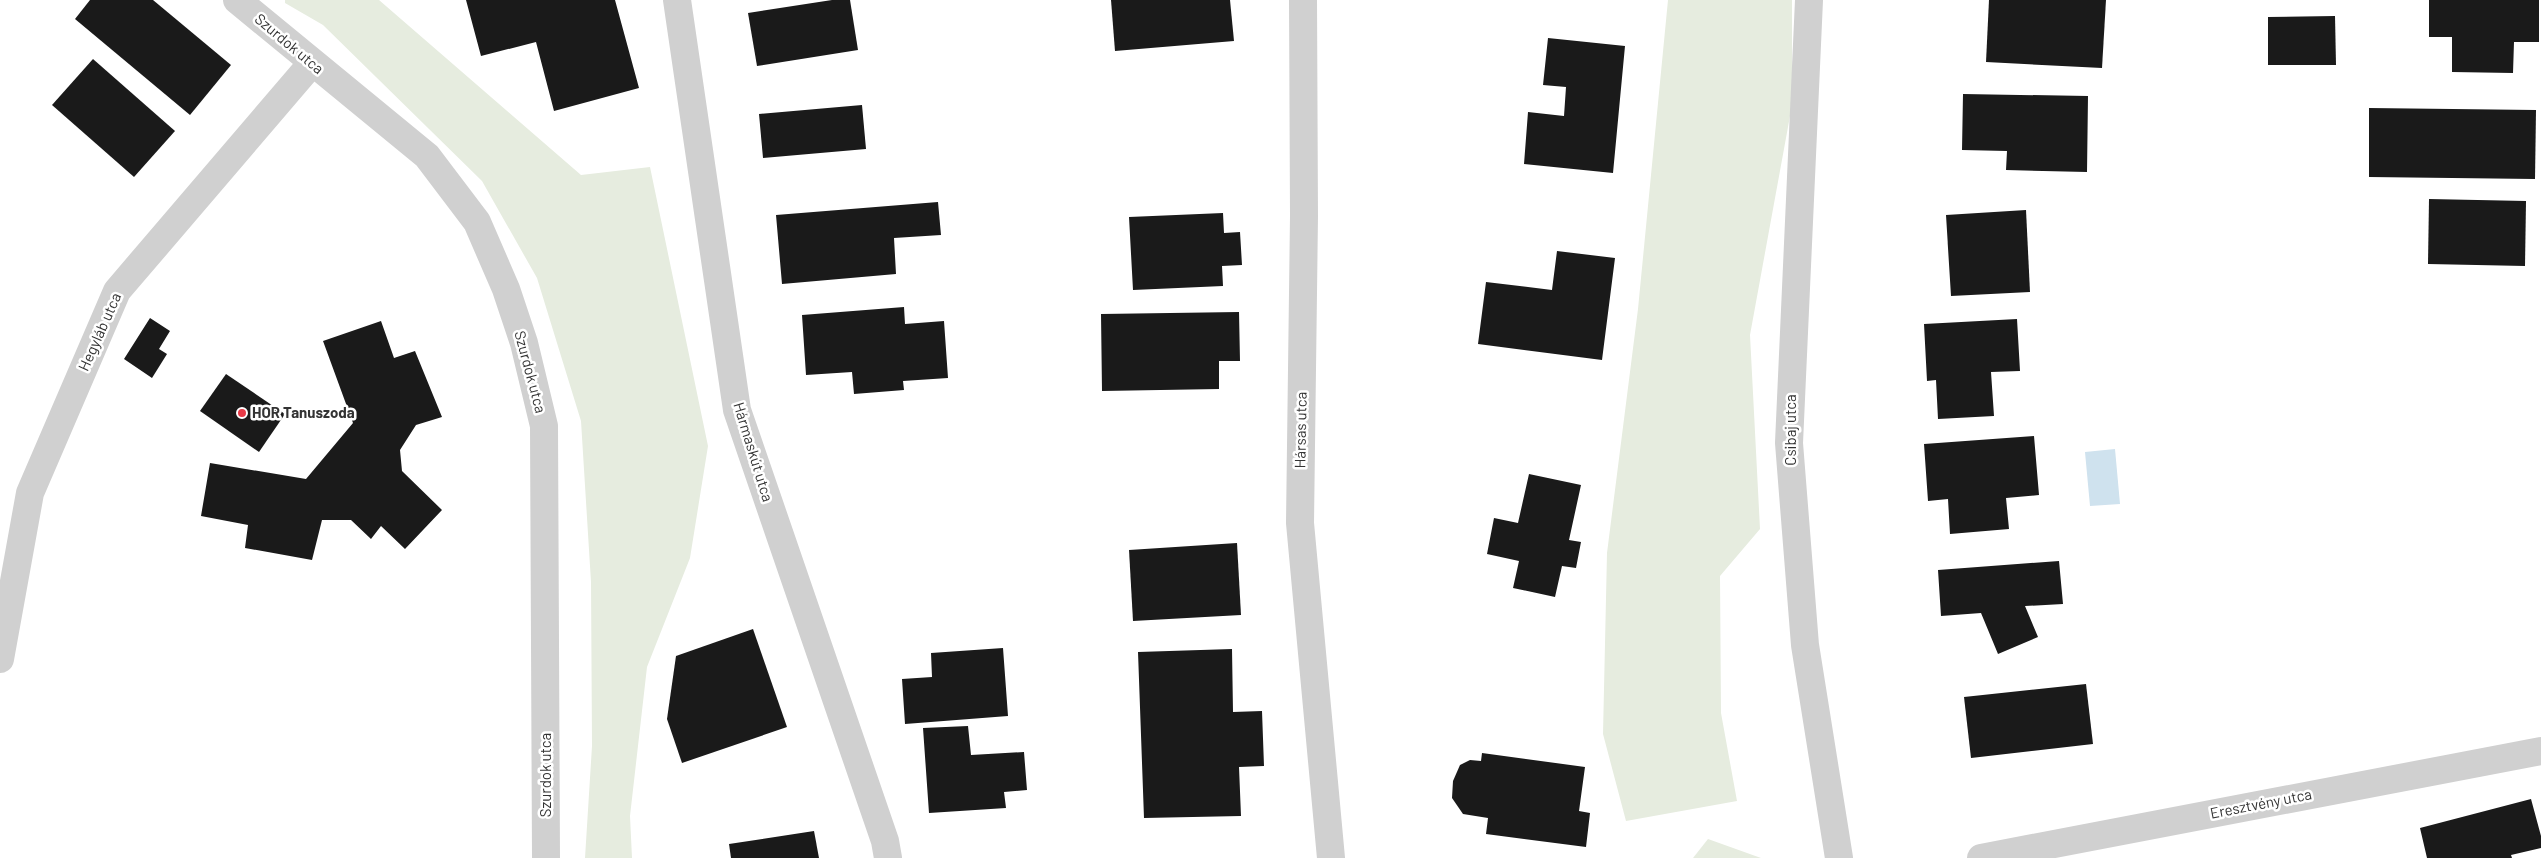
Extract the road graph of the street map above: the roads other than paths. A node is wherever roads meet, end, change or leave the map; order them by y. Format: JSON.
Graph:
{"nodes":[{"id":1,"x":237,"y":0,"type":"edge"},
{"id":2,"x":677,"y":0,"type":"edge"},
{"id":3,"x":1303,"y":0,"type":"edge"},
{"id":4,"x":1809,"y":0,"type":"edge"},
{"id":5,"x":312,"y":63,"type":"junction"},
{"id":6,"x":0,"y":659,"type":"edge"},
{"id":7,"x":2541,"y":750,"type":"edge"},
{"id":8,"x":546,"y":858,"type":"edge"},
{"id":9,"x":888,"y":858,"type":"edge"},
{"id":10,"x":1331,"y":858,"type":"edge"},
{"id":11,"x":1839,"y":858,"type":"edge"},
{"id":12,"x":1980,"y":858,"type":"edge"}],
"edges":[{"from":1,"to":5,"type":"street","name":"Szurdok utca"},
{"from":2,"to":9,"type":"street","name":"Hármaskút utca"},
{"from":3,"to":10,"type":"street","name":"Hársas utca"},
{"from":4,"to":11,"type":"street","name":"Csibaj utca"},
{"from":5,"to":6,"type":"street","name":"Hegyláb utca"},
{"from":5,"to":8,"type":"street","name":"Szurdok utca"},
{"from":7,"to":12,"type":"street","name":"Eresztvény utca"}]}
